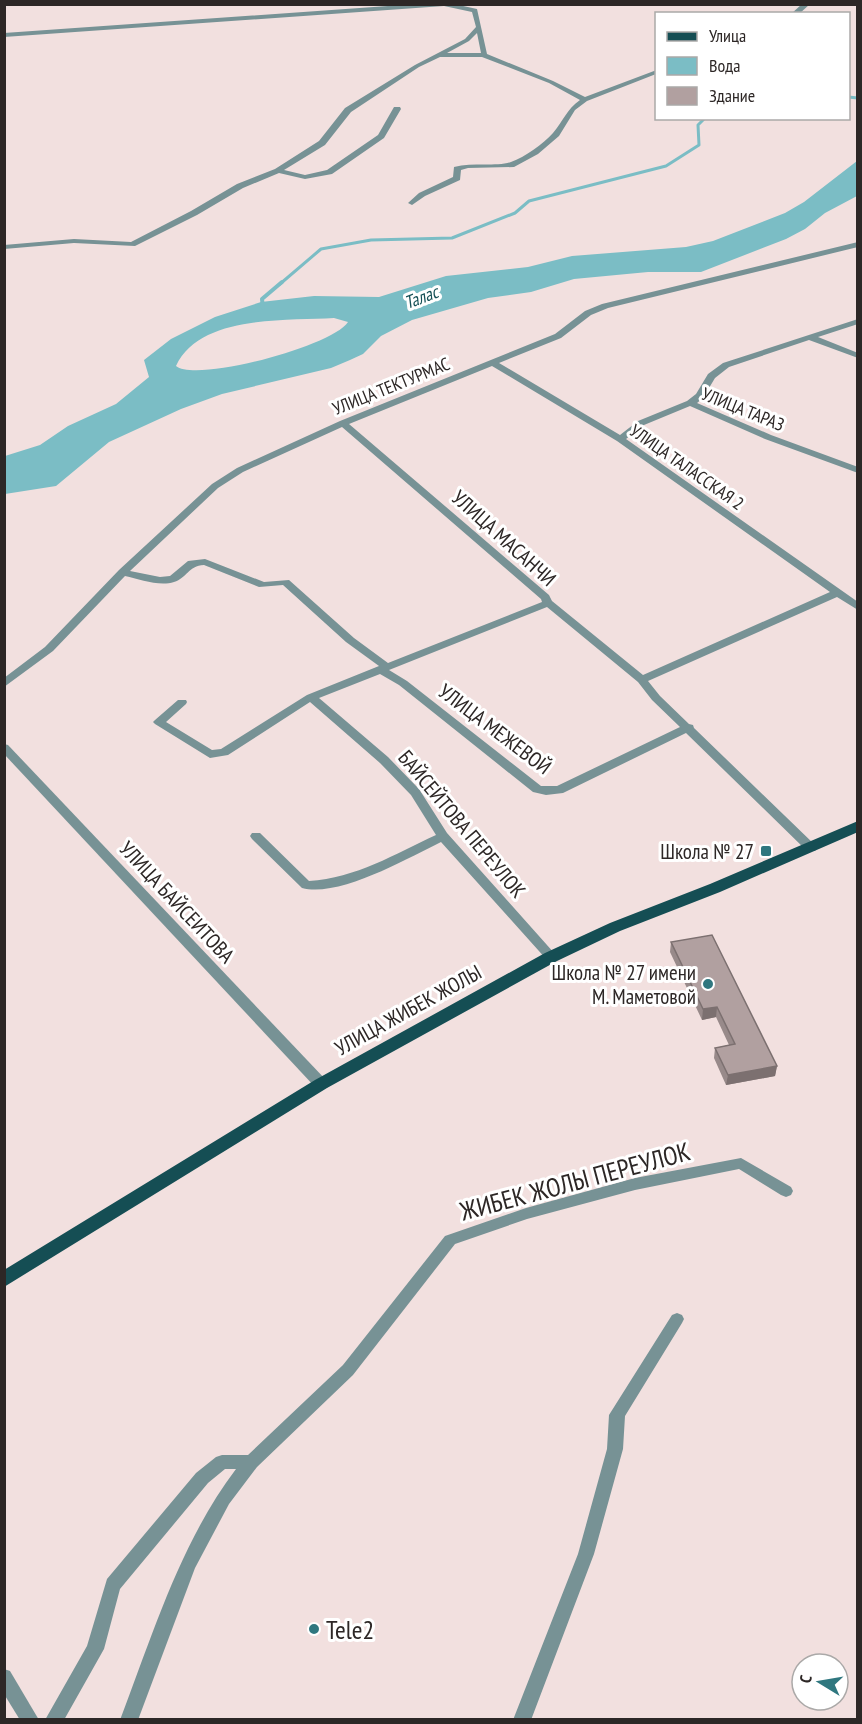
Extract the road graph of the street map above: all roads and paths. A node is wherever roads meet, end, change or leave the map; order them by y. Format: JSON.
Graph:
{"nodes":[{"id":1,"x":449,"y":5,"type":"edge"},
{"id":2,"x":476,"y":7,"type":"edge"},
{"id":3,"x":479,"y":27,"type":"junction"},
{"id":4,"x":4,"y":35,"type":"edge"},
{"id":5,"x":435,"y":55,"type":"junction"},
{"id":6,"x":483,"y":55,"type":"junction"},
{"id":7,"x":655,"y":73,"type":"edge"},
{"id":8,"x":585,"y":100,"type":"junction"},
{"id":9,"x":397,"y":109,"type":"dead end"},
{"id":10,"x":279,"y":171,"type":"junction"},
{"id":11,"x":412,"y":203,"type":"dead end"},
{"id":12,"x":858,"y":244,"type":"edge"},
{"id":13,"x":4,"y":247,"type":"edge"},
{"id":14,"x":858,"y":321,"type":"edge"},
{"id":15,"x":808,"y":337,"type":"junction"},
{"id":16,"x":858,"y":356,"type":"edge"},
{"id":17,"x":493,"y":363,"type":"junction"},
{"id":18,"x":690,"y":403,"type":"junction"},
{"id":19,"x":343,"y":423,"type":"junction"},
{"id":20,"x":620,"y":439,"type":"junction"},
{"id":21,"x":858,"y":470,"type":"edge"},
{"id":22,"x":123,"y":572,"type":"junction"},
{"id":23,"x":837,"y":593,"type":"junction"},
{"id":24,"x":548,"y":603,"type":"junction"},
{"id":25,"x":858,"y":607,"type":"edge"},
{"id":26,"x":383,"y":668,"type":"junction"},
{"id":27,"x":642,"y":680,"type":"junction"},
{"id":28,"x":4,"y":684,"type":"edge"},
{"id":29,"x":311,"y":698,"type":"junction"},
{"id":30,"x":182,"y":702,"type":"dead end"},
{"id":31,"x":688,"y":727,"type":"junction"},
{"id":32,"x":4,"y":747,"type":"edge"},
{"id":33,"x":858,"y":826,"type":"edge"},
{"id":34,"x":256,"y":836,"type":"dead end"},
{"id":35,"x":443,"y":836,"type":"junction"},
{"id":36,"x":811,"y":848,"type":"junction"},
{"id":37,"x":551,"y":957,"type":"junction"},
{"id":38,"x":321,"y":1084,"type":"junction"},
{"id":39,"x":786,"y":1191,"type":"dead end"},
{"id":40,"x":4,"y":1280,"type":"edge"},
{"id":41,"x":676,"y":1319,"type":"dead end"},
{"id":42,"x":251,"y":1462,"type":"junction"},
{"id":43,"x":4,"y":1677,"type":"edge"},
{"id":44,"x":30,"y":1719,"type":"edge"},
{"id":45,"x":54,"y":1719,"type":"edge"},
{"id":46,"x":129,"y":1719,"type":"edge"},
{"id":47,"x":522,"y":1719,"type":"edge"}],
"edges":[{"from":1,"to":2,"type":"street"},
{"from":1,"to":4,"type":"street"},
{"from":2,"to":3,"type":"street"},
{"from":3,"to":5,"type":"street"},
{"from":3,"to":6,"type":"street"},
{"from":5,"to":6,"type":"street"},
{"from":5,"to":10,"type":"street"},
{"from":6,"to":8,"type":"street"},
{"from":7,"to":8,"type":"street"},
{"from":8,"to":11,"type":"street"},
{"from":9,"to":10,"type":"street"},
{"from":10,"to":13,"type":"street"},
{"from":12,"to":17,"type":"street","name":"УЛИЦА ТЕКТУРМАС"},
{"from":14,"to":15,"type":"street"},
{"from":15,"to":16,"type":"street"},
{"from":15,"to":18,"type":"street"},
{"from":17,"to":19,"type":"street","name":"УЛИЦА ТЕКТУРМАС"},
{"from":17,"to":20,"type":"street","name":"УЛИЦА ТАЛАССКАЯ 2"},
{"from":18,"to":20,"type":"street","name":"УЛИЦА ТАРАЗ"},
{"from":18,"to":21,"type":"street","name":"УЛИЦА ТАРАЗ"},
{"from":19,"to":22,"type":"street","name":"УЛИЦА ТЕКТУРМАС"},
{"from":19,"to":24,"type":"street","name":"УЛИЦА МАСАНЧИ"},
{"from":20,"to":23,"type":"street","name":"УЛИЦА ТАЛАССКАЯ 2"},
{"from":22,"to":26,"type":"street"},
{"from":22,"to":28,"type":"street","name":"УЛИЦА ТЕКТУРМАС"},
{"from":23,"to":25,"type":"street","name":"УЛИЦА ТАЛАССКАЯ 2"},
{"from":23,"to":27,"type":"street"},
{"from":24,"to":26,"type":"street"},
{"from":24,"to":27,"type":"street","name":"УЛИЦА МАСАНЧИ"},
{"from":26,"to":29,"type":"street"},
{"from":26,"to":31,"type":"street","name":"УЛИЦА МЕЖЕВОЙ"},
{"from":27,"to":31,"type":"street","name":"УЛИЦА МАСАНЧИ"},
{"from":29,"to":30,"type":"street"},
{"from":29,"to":35,"type":"street","name":"БАЙСЕЙТОВА ПЕРЕУЛОК"},
{"from":31,"to":36,"type":"street","name":"УЛИЦА МАСАНЧИ"},
{"from":32,"to":38,"type":"street","name":"УЛИЦА БАЙСЕИТОВА"},
{"from":33,"to":36,"type":"main road","name":"УЛИЦА ЖИБЕК ЖОЛЫ"},
{"from":34,"to":35,"type":"street"},
{"from":35,"to":37,"type":"street","name":"БАЙСЕЙТОВА ПЕРЕУЛОК"},
{"from":36,"to":37,"type":"main road","name":"УЛИЦА ЖИБЕК ЖОЛЫ"},
{"from":37,"to":38,"type":"main road","name":"УЛИЦА ЖИБЕК ЖОЛЫ"},
{"from":38,"to":40,"type":"main road","name":"УЛИЦА ЖИБЕК ЖОЛЫ"},
{"from":39,"to":42,"type":"street","name":"ЖИБЕК ЖОЛЫ ПЕРЕУЛОК"},
{"from":41,"to":47,"type":"street"},
{"from":42,"to":45,"type":"street"},
{"from":42,"to":46,"type":"street","name":"ЖИБЕК ЖОЛЫ ПЕРЕУЛОК"},
{"from":43,"to":44,"type":"street"}]}
